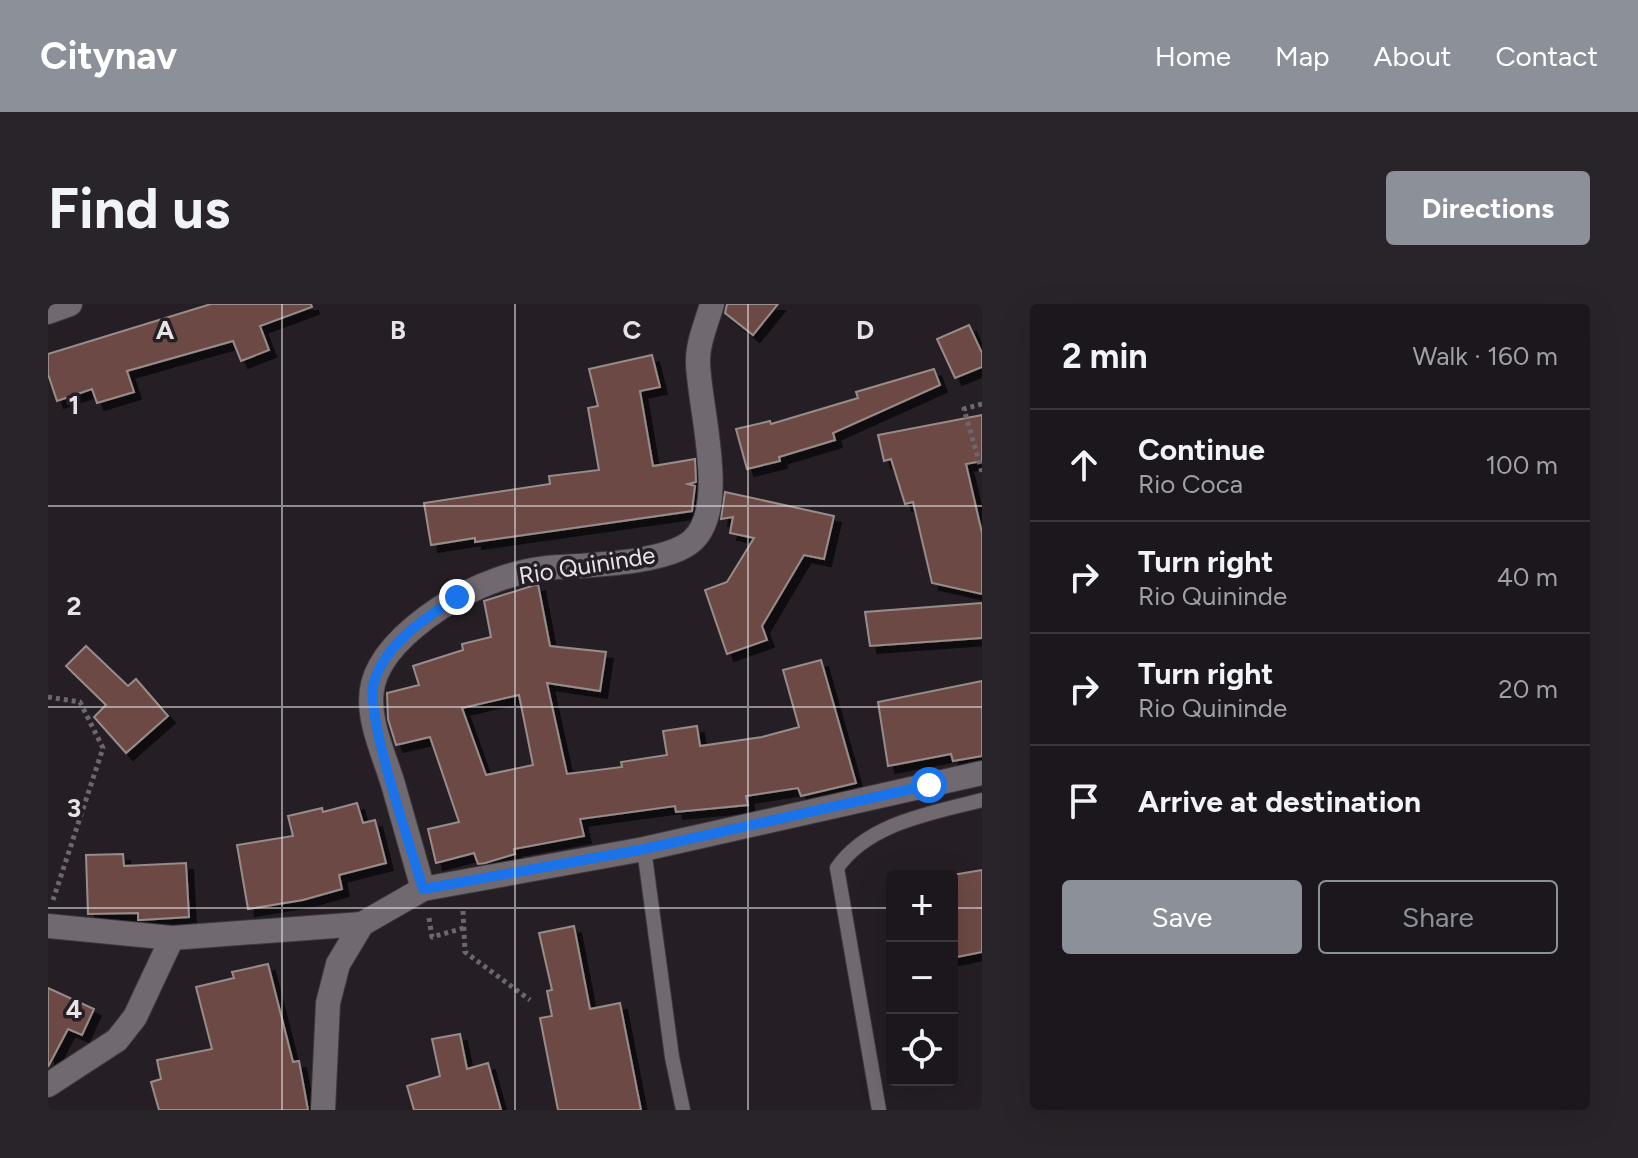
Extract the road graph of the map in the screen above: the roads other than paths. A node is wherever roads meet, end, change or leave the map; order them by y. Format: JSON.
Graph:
{"nodes":[{"id":1,"x":70,"y":304,"type":"edge"},
{"id":2,"x":712,"y":304,"type":"edge"},
{"id":3,"x":48,"y":312,"type":"edge"},
{"id":4,"x":982,"y":773,"type":"edge"},
{"id":5,"x":982,"y":800,"type":"edge"},
{"id":6,"x":644,"y":849,"type":"junction"},
{"id":7,"x":423,"y":889,"type":"junction"},
{"id":8,"x":50,"y":914,"type":"edge"},
{"id":9,"x":362,"y":924,"type":"junction"},
{"id":10,"x":172,"y":938,"type":"junction"},
{"id":11,"x":48,"y":1085,"type":"edge"},
{"id":12,"x":323,"y":1110,"type":"edge"},
{"id":13,"x":683,"y":1110,"type":"edge"},
{"id":14,"x":879,"y":1110,"type":"edge"}],
"edges":[{"from":1,"to":3,"type":"street"},
{"from":2,"to":7,"type":"street","name":"Rio Quininde"},
{"from":4,"to":6,"type":"street"},
{"from":5,"to":14,"type":"lane"},
{"from":6,"to":7,"type":"street"},
{"from":6,"to":13,"type":"lane"},
{"from":7,"to":9,"type":"street"},
{"from":8,"to":10,"type":"street"},
{"from":9,"to":10,"type":"street"},
{"from":9,"to":12,"type":"street"},
{"from":10,"to":11,"type":"street"}]}
